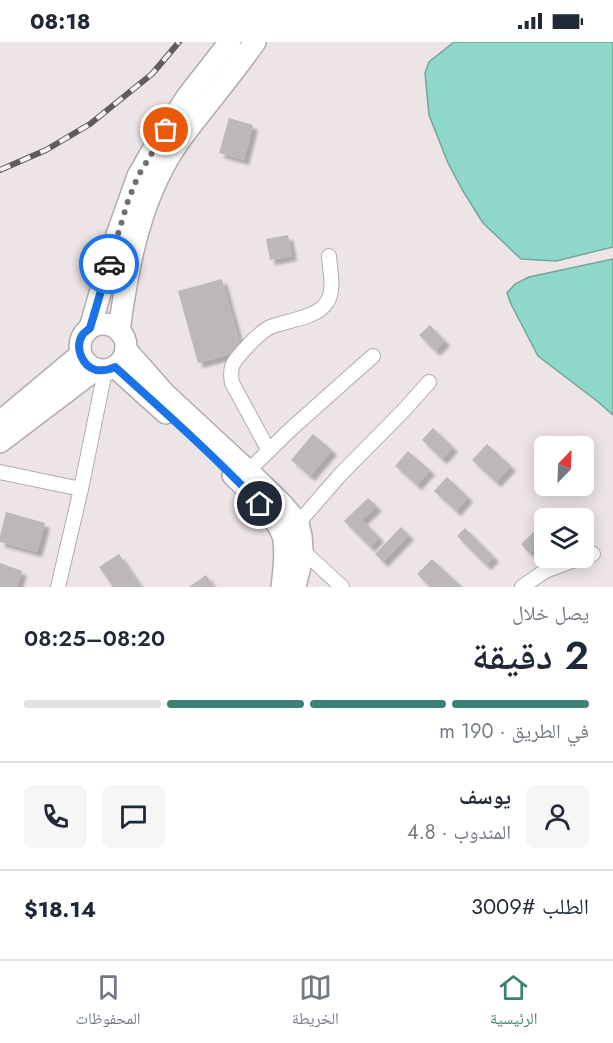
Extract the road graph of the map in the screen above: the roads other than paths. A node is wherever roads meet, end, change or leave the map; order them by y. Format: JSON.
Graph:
{"nodes":[{"id":1,"x":230,"y":42,"type":"edge"},
{"id":2,"x":255,"y":42,"type":"edge"},
{"id":3,"x":329,"y":256,"type":"dead end"},
{"id":4,"x":90,"y":328,"type":"junction"},
{"id":5,"x":373,"y":356,"type":"dead end"},
{"id":6,"x":107,"y":357,"type":"junction"},
{"id":7,"x":429,"y":382,"type":"dead end"},
{"id":8,"x":0,"y":422,"type":"edge"},
{"id":9,"x":0,"y":442,"type":"edge"},
{"id":10,"x":269,"y":451,"type":"junction"},
{"id":11,"x":0,"y":472,"type":"edge"},
{"id":12,"x":243,"y":476,"type":"junction"},
{"id":13,"x":81,"y":489,"type":"junction"},
{"id":14,"x":298,"y":523,"type":"junction"},
{"id":15,"x":293,"y":545,"type":"junction"},
{"id":16,"x":552,"y":568,"type":"edge"},
{"id":17,"x":58,"y":587,"type":"edge"},
{"id":18,"x":282,"y":587,"type":"edge"},
{"id":19,"x":295,"y":587,"type":"edge"},
{"id":20,"x":342,"y":587,"type":"edge"},
{"id":21,"x":522,"y":587,"type":"edge"}],
"edges":[{"from":1,"to":4,"type":"main road"},
{"from":2,"to":6,"type":"main road"},
{"from":3,"to":10,"type":"street"},
{"from":4,"to":6,"type":"main road"},
{"from":4,"to":6,"type":"main road"},
{"from":5,"to":10,"type":"street"},
{"from":6,"to":8,"type":"main road"},
{"from":6,"to":9,"type":"main road"},
{"from":6,"to":12,"type":"main road"},
{"from":6,"to":13,"type":"street"},
{"from":7,"to":14,"type":"street"},
{"from":10,"to":12,"type":"street"},
{"from":11,"to":13,"type":"street"},
{"from":12,"to":14,"type":"main road"},
{"from":12,"to":15,"type":"main road"},
{"from":13,"to":17,"type":"street"},
{"from":14,"to":15,"type":"main road"},
{"from":15,"to":18,"type":"main road"},
{"from":15,"to":19,"type":"main road"},
{"from":15,"to":20,"type":"street"},
{"from":16,"to":21,"type":"street"}]}
